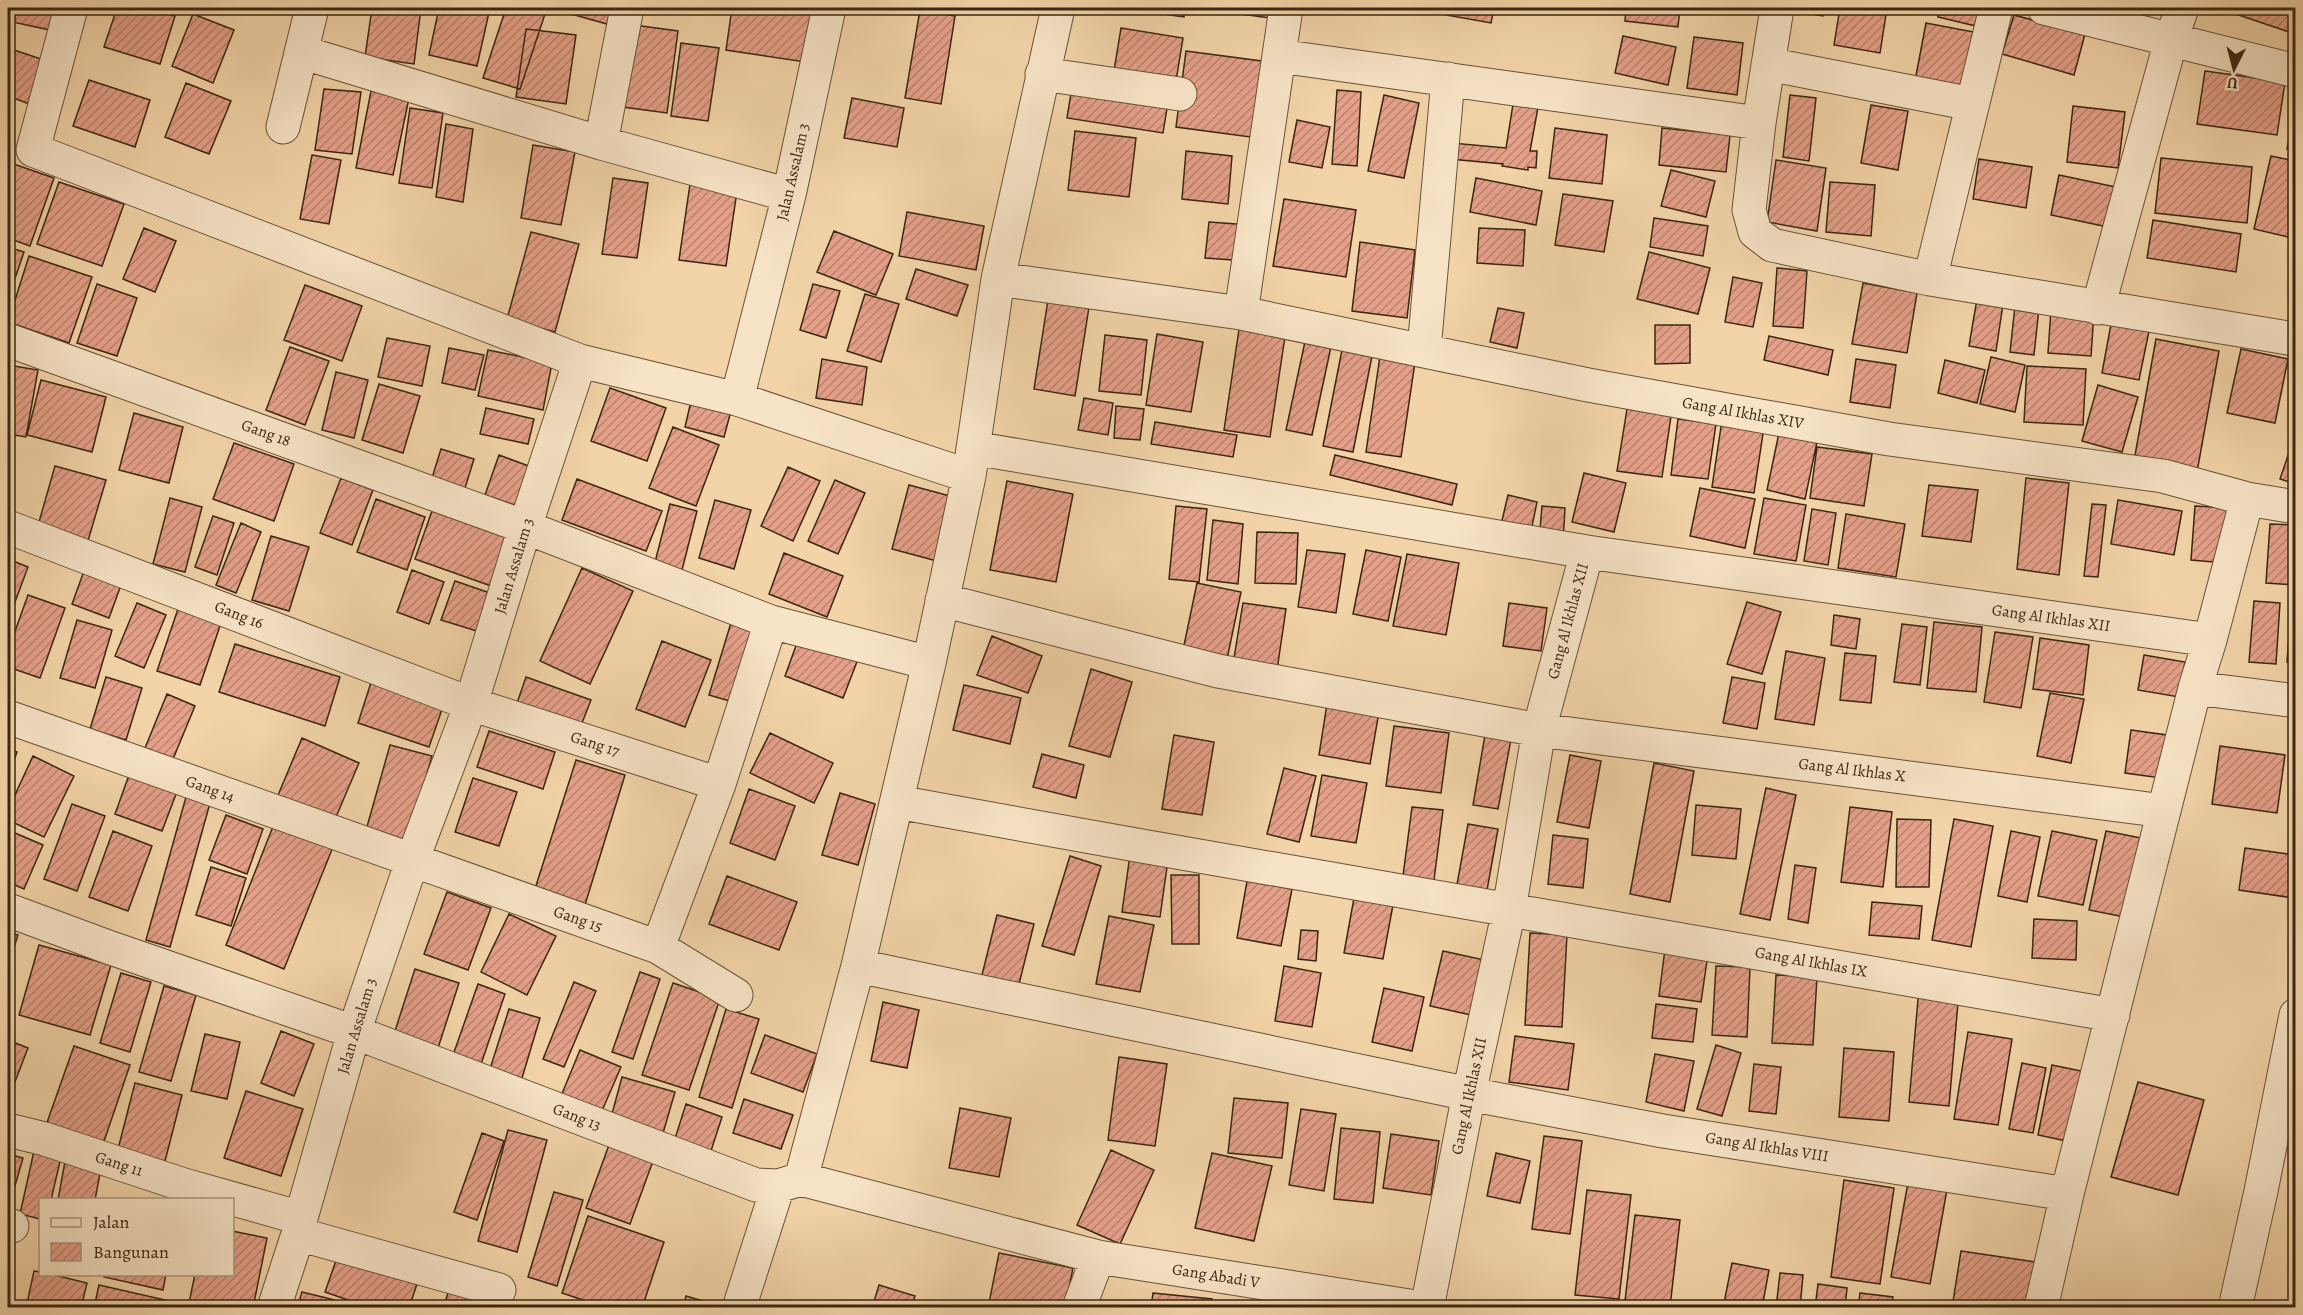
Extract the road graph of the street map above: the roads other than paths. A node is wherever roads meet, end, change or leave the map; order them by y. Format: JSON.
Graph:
{"nodes":[{"id":1,"x":71,"y":8,"type":"edge"},
{"id":2,"x":312,"y":8,"type":"edge"},
{"id":3,"x":627,"y":8,"type":"edge"},
{"id":4,"x":829,"y":8,"type":"edge"},
{"id":5,"x":1058,"y":8,"type":"edge"},
{"id":6,"x":1286,"y":8,"type":"edge"},
{"id":7,"x":1777,"y":8,"type":"edge"},
{"id":8,"x":1996,"y":8,"type":"edge"},
{"id":9,"x":2044,"y":8,"type":"edge"},
{"id":10,"x":2182,"y":8,"type":"edge"},
{"id":11,"x":2171,"y":40,"type":"junction"},
{"id":12,"x":301,"y":52,"type":"junction"},
{"id":13,"x":1279,"y":56,"type":"junction"},
{"id":14,"x":1768,"y":64,"type":"junction"},
{"id":15,"x":2295,"y":71,"type":"edge"},
{"id":16,"x":1042,"y":74,"type":"junction"},
{"id":17,"x":1448,"y":79,"type":"junction"},
{"id":18,"x":1180,"y":94,"type":"dead end"},
{"id":19,"x":1972,"y":104,"type":"junction"},
{"id":20,"x":1759,"y":123,"type":"junction"},
{"id":21,"x":283,"y":127,"type":"dead end"},
{"id":22,"x":601,"y":143,"type":"junction"},
{"id":23,"x":20,"y":145,"type":"edge"},
{"id":24,"x":789,"y":195,"type":"junction"},
{"id":25,"x":998,"y":279,"type":"junction"},
{"id":26,"x":1930,"y":279,"type":"junction"},
{"id":27,"x":2098,"y":308,"type":"junction"},
{"id":28,"x":1241,"y":313,"type":"junction"},
{"id":29,"x":2295,"y":336,"type":"edge"},
{"id":30,"x":8,"y":340,"type":"edge"},
{"id":31,"x":1424,"y":350,"type":"junction"},
{"id":32,"x":580,"y":361,"type":"junction"},
{"id":33,"x":737,"y":399,"type":"junction"},
{"id":34,"x":971,"y":462,"type":"junction"},
{"id":35,"x":2247,"y":499,"type":"junction"},
{"id":36,"x":2295,"y":507,"type":"edge"},
{"id":37,"x":8,"y":527,"type":"edge"},
{"id":38,"x":525,"y":527,"type":"junction"},
{"id":39,"x":1587,"y":552,"type":"junction"},
{"id":40,"x":942,"y":600,"type":"junction"},
{"id":41,"x":771,"y":622,"type":"junction"},
{"id":42,"x":2210,"y":640,"type":"junction"},
{"id":43,"x":929,"y":663,"type":"junction"},
{"id":44,"x":2195,"y":688,"type":"junction"},
{"id":45,"x":2295,"y":701,"type":"edge"},
{"id":46,"x":471,"y":704,"type":"junction"},
{"id":47,"x":8,"y":717,"type":"edge"},
{"id":48,"x":1539,"y":730,"type":"junction"},
{"id":49,"x":719,"y":784,"type":"junction"},
{"id":50,"x":897,"y":802,"type":"junction"},
{"id":51,"x":2164,"y":811,"type":"junction"},
{"id":52,"x":412,"y":861,"type":"junction"},
{"id":53,"x":8,"y":910,"type":"edge"},
{"id":54,"x":1509,"y":910,"type":"junction"},
{"id":55,"x":658,"y":947,"type":"junction"},
{"id":56,"x":858,"y":966,"type":"junction"},
{"id":57,"x":736,"y":995,"type":"dead end"},
{"id":58,"x":2113,"y":1015,"type":"junction"},
{"id":59,"x":2295,"y":1015,"type":"edge"},
{"id":60,"x":354,"y":1032,"type":"junction"},
{"id":61,"x":1469,"y":1094,"type":"junction"},
{"id":62,"x":8,"y":1130,"type":"edge"},
{"id":63,"x":790,"y":1182,"type":"junction"},
{"id":64,"x":2067,"y":1194,"type":"junction"},
{"id":65,"x":221,"y":1198,"type":"edge"},
{"id":66,"x":234,"y":1203,"type":"edge"},
{"id":67,"x":300,"y":1226,"type":"junction"},
{"id":68,"x":1098,"y":1257,"type":"junction"},
{"id":69,"x":499,"y":1290,"type":"dead end"},
{"id":70,"x":274,"y":1308,"type":"edge"},
{"id":71,"x":739,"y":1308,"type":"edge"},
{"id":72,"x":1079,"y":1308,"type":"edge"},
{"id":73,"x":1422,"y":1308,"type":"edge"},
{"id":74,"x":1427,"y":1308,"type":"edge"},
{"id":75,"x":2041,"y":1308,"type":"edge"},
{"id":76,"x":2235,"y":1308,"type":"edge"}],
"edges":[{"from":1,"to":23,"type":"street"},
{"from":2,"to":12,"type":"street"},
{"from":3,"to":22,"type":"street"},
{"from":4,"to":24,"type":"street","name":"Jalan Assalam 3"},
{"from":5,"to":16,"type":"street"},
{"from":6,"to":13,"type":"street"},
{"from":7,"to":14,"type":"street"},
{"from":8,"to":19,"type":"street"},
{"from":9,"to":11,"type":"street"},
{"from":10,"to":11,"type":"street"},
{"from":11,"to":15,"type":"street"},
{"from":11,"to":27,"type":"street"},
{"from":12,"to":21,"type":"street"},
{"from":12,"to":22,"type":"street"},
{"from":13,"to":17,"type":"street"},
{"from":13,"to":28,"type":"street"},
{"from":14,"to":19,"type":"street"},
{"from":14,"to":20,"type":"street"},
{"from":16,"to":18,"type":"street"},
{"from":16,"to":25,"type":"street"},
{"from":17,"to":20,"type":"street"},
{"from":17,"to":31,"type":"street"},
{"from":19,"to":26,"type":"street"},
{"from":20,"to":26,"type":"street"},
{"from":22,"to":24,"type":"street"},
{"from":23,"to":32,"type":"street"},
{"from":24,"to":33,"type":"street","name":"Jalan Assalam 3"},
{"from":25,"to":28,"type":"street","name":"Gang Al Ikhlas XIV"},
{"from":25,"to":34,"type":"street"},
{"from":26,"to":27,"type":"street"},
{"from":27,"to":29,"type":"street"},
{"from":28,"to":31,"type":"street","name":"Gang Al Ikhlas XIV"},
{"from":30,"to":38,"type":"street","name":"Gang 18"},
{"from":31,"to":35,"type":"street","name":"Gang Al Ikhlas XIV"},
{"from":32,"to":33,"type":"street"},
{"from":32,"to":38,"type":"street","name":"Jalan Assalam 3"},
{"from":33,"to":34,"type":"street"},
{"from":34,"to":39,"type":"street"},
{"from":34,"to":40,"type":"street"},
{"from":35,"to":36,"type":"street","name":"Gang Al Ikhlas XIV"},
{"from":35,"to":42,"type":"street"},
{"from":37,"to":46,"type":"street","name":"Gang 16"},
{"from":38,"to":41,"type":"street","name":"Gang 18"},
{"from":38,"to":46,"type":"street","name":"Jalan Assalam 3"},
{"from":39,"to":42,"type":"street","name":"Gang Al Ikhlas XII"},
{"from":39,"to":48,"type":"street","name":"Gang Al Ikhlas XII"},
{"from":40,"to":43,"type":"street"},
{"from":40,"to":48,"type":"street","name":"Gang Al Ikhlas X"},
{"from":41,"to":43,"type":"street","name":"Gang 18"},
{"from":41,"to":49,"type":"street"},
{"from":42,"to":44,"type":"street"},
{"from":43,"to":50,"type":"street"},
{"from":44,"to":45,"type":"street"},
{"from":44,"to":51,"type":"street"},
{"from":46,"to":49,"type":"street","name":"Gang 17"},
{"from":46,"to":52,"type":"street","name":"Jalan Assalam 3"},
{"from":47,"to":52,"type":"street","name":"Gang 14"},
{"from":48,"to":51,"type":"street","name":"Gang Al Ikhlas X"},
{"from":48,"to":54,"type":"street","name":"Gang Al Ikhlas XII"},
{"from":49,"to":55,"type":"street"},
{"from":50,"to":54,"type":"street","name":"Gang Al Ikhlas IX"},
{"from":50,"to":56,"type":"street"},
{"from":51,"to":58,"type":"street"},
{"from":52,"to":55,"type":"street","name":"Gang 15"},
{"from":52,"to":60,"type":"street","name":"Jalan Assalam 3"},
{"from":53,"to":60,"type":"street","name":"Gang 13"},
{"from":54,"to":58,"type":"street","name":"Gang Al Ikhlas IX"},
{"from":54,"to":61,"type":"street","name":"Gang Al Ikhlas XII"},
{"from":55,"to":57,"type":"street","name":"Gang 15"},
{"from":56,"to":61,"type":"street","name":"Gang Al Ikhlas VIII"},
{"from":56,"to":63,"type":"street"},
{"from":58,"to":64,"type":"street"},
{"from":59,"to":76,"type":"street"},
{"from":60,"to":63,"type":"street","name":"Gang 13"},
{"from":60,"to":67,"type":"street","name":"Jalan Assalam 3"},
{"from":61,"to":64,"type":"street","name":"Gang Al Ikhlas VIII"},
{"from":61,"to":74,"type":"street","name":"Gang Al Ikhlas XII"},
{"from":62,"to":65,"type":"street","name":"Gang 11"},
{"from":63,"to":68,"type":"street","name":"Gang 13"},
{"from":63,"to":71,"type":"street"},
{"from":64,"to":75,"type":"street"},
{"from":66,"to":67,"type":"street","name":"Gang 11"},
{"from":67,"to":69,"type":"street","name":"Gang 11"},
{"from":67,"to":70,"type":"street","name":"Jalan Assalam 3"},
{"from":68,"to":72,"type":"street"},
{"from":68,"to":73,"type":"street","name":"Gang Abadi V"}]}
